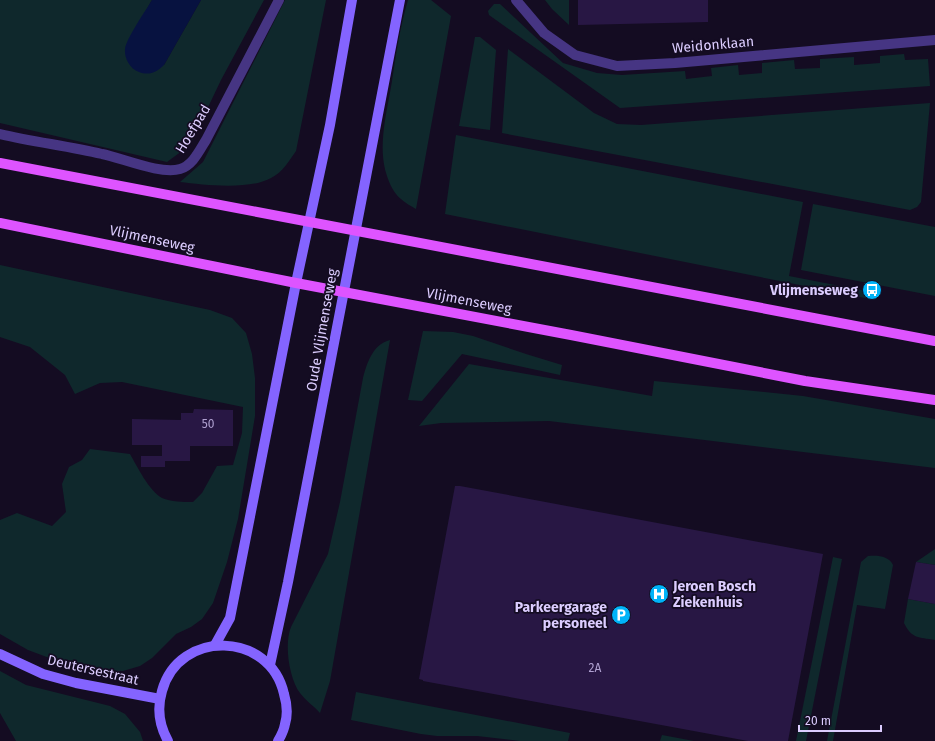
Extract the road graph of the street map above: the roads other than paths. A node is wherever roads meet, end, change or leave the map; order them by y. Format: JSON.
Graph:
{"nodes":[{"id":1,"x":279,"y":0,"type":"edge"},
{"id":2,"x":352,"y":0,"type":"edge"},
{"id":3,"x":400,"y":0,"type":"edge"},
{"id":4,"x":516,"y":0,"type":"edge"},
{"id":5,"x":935,"y":40,"type":"edge"},
{"id":6,"x":0,"y":134,"type":"edge"},
{"id":7,"x":0,"y":163,"type":"edge"},
{"id":8,"x":0,"y":222,"type":"edge"},
{"id":9,"x":309,"y":222,"type":"junction"},
{"id":10,"x":356,"y":230,"type":"junction"},
{"id":11,"x":296,"y":283,"type":"junction"},
{"id":12,"x":343,"y":292,"type":"junction"},
{"id":13,"x":935,"y":340,"type":"edge"},
{"id":14,"x":935,"y":400,"type":"edge"},
{"id":15,"x":215,"y":645,"type":"junction"},
{"id":16,"x":0,"y":654,"type":"edge"},
{"id":17,"x":270,"y":665,"type":"junction"},
{"id":18,"x":160,"y":699,"type":"junction"},
{"id":19,"x":168,"y":741,"type":"edge"},
{"id":20,"x":278,"y":741,"type":"edge"}],
"edges":[{"from":1,"to":6,"type":"street","name":"Hoefpad"},
{"from":2,"to":9,"type":"street"},
{"from":3,"to":10,"type":"street","name":"Oude Vlijmenseweg"},
{"from":4,"to":5,"type":"street","name":"Weidonklaan"},
{"from":7,"to":9,"type":"main road"},
{"from":8,"to":11,"type":"main road","name":"Vlijmenseweg"},
{"from":9,"to":10,"type":"main road"},
{"from":9,"to":11,"type":"street"},
{"from":10,"to":12,"type":"street","name":"Oude Vlijmenseweg"},
{"from":10,"to":13,"type":"main road"},
{"from":11,"to":12,"type":"main road","name":"Vlijmenseweg"},
{"from":11,"to":15,"type":"street"},
{"from":12,"to":14,"type":"main road","name":"Vlijmenseweg"},
{"from":12,"to":17,"type":"street","name":"Oude Vlijmenseweg"},
{"from":15,"to":17,"type":"street"},
{"from":15,"to":18,"type":"street"},
{"from":16,"to":18,"type":"street","name":"Deutersestraat"},
{"from":17,"to":20,"type":"street"},
{"from":18,"to":19,"type":"street"}]}
